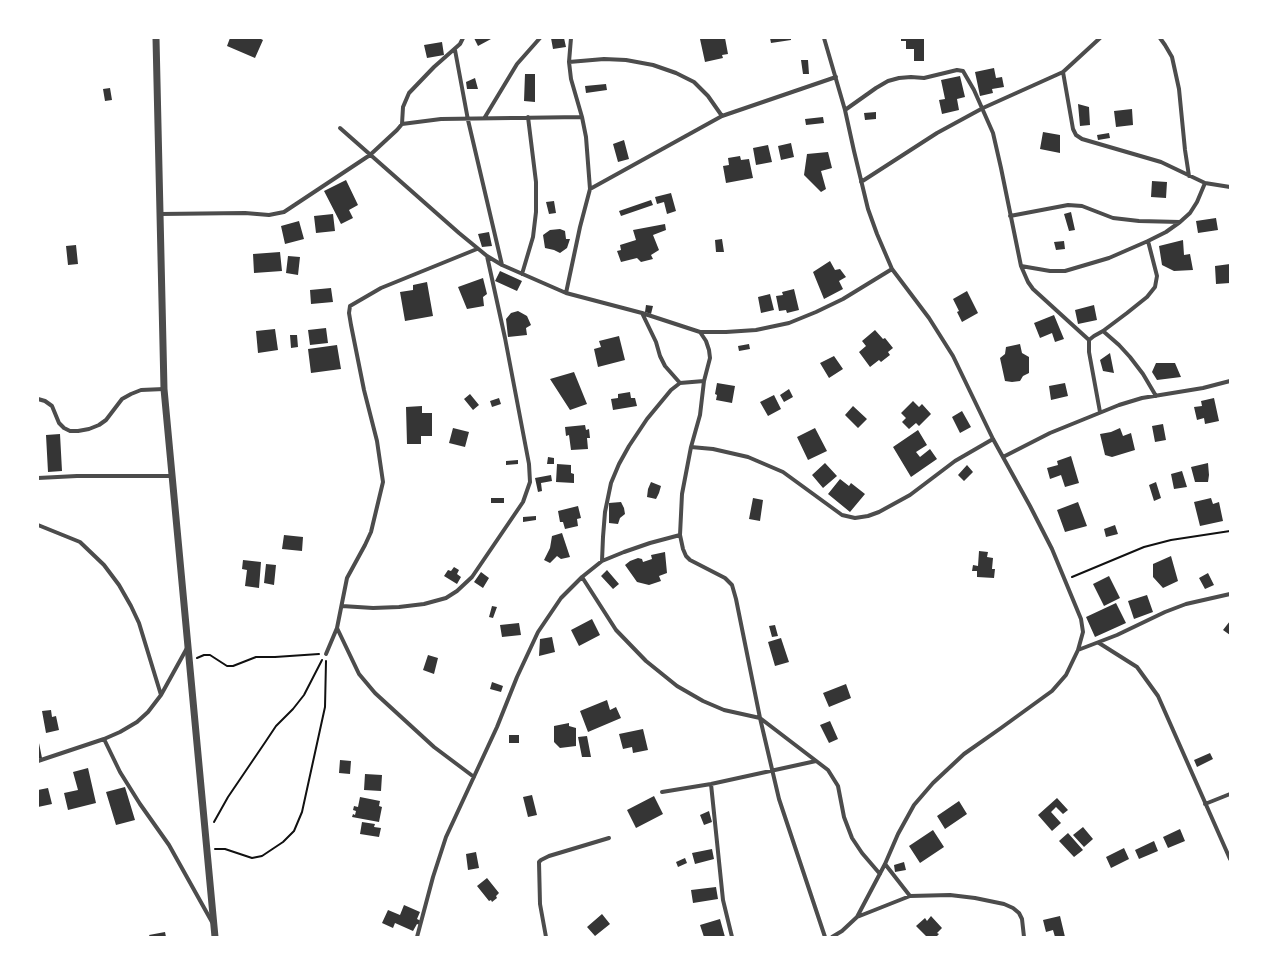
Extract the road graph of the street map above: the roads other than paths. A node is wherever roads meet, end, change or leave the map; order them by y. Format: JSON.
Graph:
{"nodes":[{"id":1,"x":156,"y":38,"type":"edge"},
{"id":2,"x":463,"y":38,"type":"edge"},
{"id":3,"x":540,"y":38,"type":"edge"},
{"id":4,"x":571,"y":38,"type":"edge"},
{"id":5,"x":824,"y":38,"type":"edge"},
{"id":6,"x":1100,"y":38,"type":"edge"},
{"id":7,"x":1160,"y":38,"type":"edge"},
{"id":8,"x":455,"y":50,"type":"junction"},
{"id":9,"x":568,"y":62,"type":"junction"},
{"id":10,"x":1063,"y":72,"type":"junction"},
{"id":11,"x":836,"y":77,"type":"junction"},
{"id":12,"x":983,"y":108,"type":"junction"},
{"id":13,"x":845,"y":110,"type":"junction"},
{"id":14,"x":722,"y":116,"type":"junction"},
{"id":15,"x":485,"y":117,"type":"junction"},
{"id":16,"x":582,"y":117,"type":"junction"},
{"id":17,"x":468,"y":118,"type":"junction"},
{"id":18,"x":528,"y":118,"type":"junction"},
{"id":19,"x":402,"y":124,"type":"junction"},
{"id":20,"x":340,"y":128,"type":"dead end"},
{"id":21,"x":370,"y":155,"type":"junction"},
{"id":22,"x":1189,"y":176,"type":"junction"},
{"id":23,"x":861,"y":182,"type":"junction"},
{"id":24,"x":1205,"y":183,"type":"junction"},
{"id":25,"x":1230,"y":187,"type":"edge"},
{"id":26,"x":590,"y":189,"type":"junction"},
{"id":27,"x":160,"y":214,"type":"junction"},
{"id":28,"x":1010,"y":216,"type":"junction"},
{"id":29,"x":1180,"y":222,"type":"junction"},
{"id":30,"x":1148,"y":241,"type":"junction"},
{"id":31,"x":477,"y":249,"type":"junction"},
{"id":32,"x":487,"y":256,"type":"junction"},
{"id":33,"x":502,"y":265,"type":"junction"},
{"id":34,"x":1021,"y":266,"type":"junction"},
{"id":35,"x":892,"y":269,"type":"junction"},
{"id":36,"x":522,"y":274,"type":"junction"},
{"id":37,"x":566,"y":293,"type":"junction"},
{"id":38,"x":642,"y":313,"type":"junction"},
{"id":39,"x":1103,"y":331,"type":"junction"},
{"id":40,"x":700,"y":332,"type":"junction"},
{"id":41,"x":1089,"y":340,"type":"junction"},
{"id":42,"x":704,"y":381,"type":"junction"},
{"id":43,"x":1230,"y":381,"type":"edge"},
{"id":44,"x":680,"y":383,"type":"junction"},
{"id":45,"x":164,"y":389,"type":"junction"},
{"id":46,"x":1156,"y":396,"type":"junction"},
{"id":47,"x":38,"y":399,"type":"edge"},
{"id":48,"x":1100,"y":412,"type":"junction"},
{"id":49,"x":993,"y":439,"type":"junction"},
{"id":50,"x":691,"y":447,"type":"junction"},
{"id":51,"x":1003,"y":457,"type":"junction"},
{"id":52,"x":171,"y":476,"type":"junction"},
{"id":53,"x":38,"y":478,"type":"edge"},
{"id":54,"x":38,"y":525,"type":"edge"},
{"id":55,"x":680,"y":535,"type":"junction"},
{"id":56,"x":602,"y":561,"type":"junction"},
{"id":57,"x":582,"y":577,"type":"junction"},
{"id":58,"x":1230,"y":594,"type":"edge"},
{"id":59,"x":342,"y":606,"type":"junction"},
{"id":60,"x":337,"y":628,"type":"junction"},
{"id":61,"x":1099,"y":643,"type":"junction"},
{"id":62,"x":188,"y":647,"type":"junction"},
{"id":63,"x":1078,"y":650,"type":"junction"},
{"id":64,"x":326,"y":654,"type":"road end"},
{"id":65,"x":161,"y":695,"type":"junction"},
{"id":66,"x":760,"y":718,"type":"junction"},
{"id":67,"x":104,"y":739,"type":"junction"},
{"id":68,"x":38,"y":761,"type":"edge"},
{"id":69,"x":816,"y":761,"type":"junction"},
{"id":70,"x":773,"y":771,"type":"junction"},
{"id":71,"x":474,"y":777,"type":"junction"},
{"id":72,"x":711,"y":784,"type":"junction"},
{"id":73,"x":662,"y":792,"type":"dead end"},
{"id":74,"x":1230,"y":794,"type":"edge"},
{"id":75,"x":1205,"y":804,"type":"junction"},
{"id":76,"x":609,"y":838,"type":"dead end"},
{"id":77,"x":1230,"y":859,"type":"edge"},
{"id":78,"x":885,"y":864,"type":"junction"},
{"id":79,"x":880,"y":874,"type":"junction"},
{"id":80,"x":910,"y":896,"type":"junction"},
{"id":81,"x":857,"y":917,"type":"junction"},
{"id":82,"x":215,"y":928,"type":"junction"},
{"id":83,"x":215,"y":937,"type":"edge"},
{"id":84,"x":417,"y":937,"type":"edge"},
{"id":85,"x":546,"y":937,"type":"edge"},
{"id":86,"x":732,"y":937,"type":"edge"},
{"id":87,"x":825,"y":937,"type":"edge"},
{"id":88,"x":832,"y":937,"type":"edge"},
{"id":89,"x":1024,"y":937,"type":"edge"}],
"edges":[{"from":1,"to":27,"type":"street"},
{"from":2,"to":8,"type":"street"},
{"from":3,"to":15,"type":"street"},
{"from":4,"to":9,"type":"street"},
{"from":5,"to":11,"type":"street"},
{"from":6,"to":10,"type":"street"},
{"from":7,"to":22,"type":"street"},
{"from":8,"to":17,"type":"street"},
{"from":8,"to":19,"type":"street"},
{"from":9,"to":14,"type":"street"},
{"from":9,"to":16,"type":"street"},
{"from":10,"to":12,"type":"street"},
{"from":10,"to":22,"type":"street"},
{"from":11,"to":13,"type":"street"},
{"from":11,"to":14,"type":"street"},
{"from":12,"to":13,"type":"street"},
{"from":12,"to":23,"type":"street"},
{"from":12,"to":28,"type":"street"},
{"from":13,"to":23,"type":"street"},
{"from":14,"to":26,"type":"street"},
{"from":15,"to":17,"type":"street"},
{"from":15,"to":18,"type":"street"},
{"from":16,"to":18,"type":"street"},
{"from":16,"to":26,"type":"street"},
{"from":17,"to":19,"type":"street"},
{"from":17,"to":33,"type":"street"},
{"from":18,"to":36,"type":"street"},
{"from":19,"to":21,"type":"street"},
{"from":20,"to":21,"type":"street"},
{"from":21,"to":27,"type":"street"},
{"from":21,"to":31,"type":"street"},
{"from":22,"to":24,"type":"street"},
{"from":23,"to":35,"type":"street"},
{"from":24,"to":25,"type":"street"},
{"from":24,"to":29,"type":"street"},
{"from":26,"to":37,"type":"street"},
{"from":27,"to":45,"type":"street"},
{"from":28,"to":29,"type":"street"},
{"from":28,"to":34,"type":"street"},
{"from":29,"to":30,"type":"street"},
{"from":30,"to":34,"type":"street"},
{"from":30,"to":39,"type":"street"},
{"from":31,"to":32,"type":"street"},
{"from":31,"to":59,"type":"street"},
{"from":32,"to":33,"type":"street"},
{"from":32,"to":59,"type":"street"},
{"from":33,"to":36,"type":"street"},
{"from":34,"to":41,"type":"street"},
{"from":35,"to":40,"type":"street"},
{"from":35,"to":49,"type":"street"},
{"from":36,"to":37,"type":"street"},
{"from":37,"to":38,"type":"street"},
{"from":38,"to":40,"type":"street"},
{"from":38,"to":44,"type":"street"},
{"from":39,"to":41,"type":"street"},
{"from":39,"to":46,"type":"street"},
{"from":40,"to":42,"type":"street"},
{"from":41,"to":48,"type":"street"},
{"from":42,"to":44,"type":"street"},
{"from":42,"to":50,"type":"street"},
{"from":43,"to":46,"type":"street"},
{"from":44,"to":56,"type":"street"},
{"from":45,"to":47,"type":"street"},
{"from":45,"to":52,"type":"street"},
{"from":46,"to":48,"type":"street"},
{"from":48,"to":51,"type":"street"},
{"from":49,"to":50,"type":"street"},
{"from":49,"to":51,"type":"street"},
{"from":50,"to":55,"type":"street"},
{"from":51,"to":63,"type":"street"},
{"from":52,"to":53,"type":"street"},
{"from":52,"to":62,"type":"street"},
{"from":54,"to":65,"type":"street"},
{"from":55,"to":56,"type":"street"},
{"from":55,"to":66,"type":"street"},
{"from":56,"to":57,"type":"street"},
{"from":57,"to":66,"type":"street"},
{"from":57,"to":71,"type":"street"},
{"from":58,"to":61,"type":"street"},
{"from":59,"to":60,"type":"street"},
{"from":60,"to":64,"type":"street"},
{"from":60,"to":71,"type":"street"},
{"from":61,"to":63,"type":"street"},
{"from":61,"to":75,"type":"street"},
{"from":62,"to":65,"type":"street"},
{"from":62,"to":82,"type":"street"},
{"from":63,"to":78,"type":"street"},
{"from":65,"to":67,"type":"street"},
{"from":66,"to":69,"type":"street"},
{"from":66,"to":70,"type":"street"},
{"from":67,"to":68,"type":"street"},
{"from":67,"to":82,"type":"street"},
{"from":69,"to":70,"type":"street"},
{"from":69,"to":79,"type":"street"},
{"from":70,"to":72,"type":"street"},
{"from":70,"to":87,"type":"street"},
{"from":71,"to":84,"type":"street"},
{"from":72,"to":73,"type":"street"},
{"from":72,"to":86,"type":"street"},
{"from":74,"to":75,"type":"street"},
{"from":75,"to":77,"type":"street"},
{"from":76,"to":85,"type":"street"},
{"from":78,"to":79,"type":"street"},
{"from":78,"to":80,"type":"street"},
{"from":79,"to":81,"type":"street"},
{"from":80,"to":81,"type":"street"},
{"from":80,"to":89,"type":"street"},
{"from":81,"to":88,"type":"street"},
{"from":82,"to":83,"type":"street"}]}
